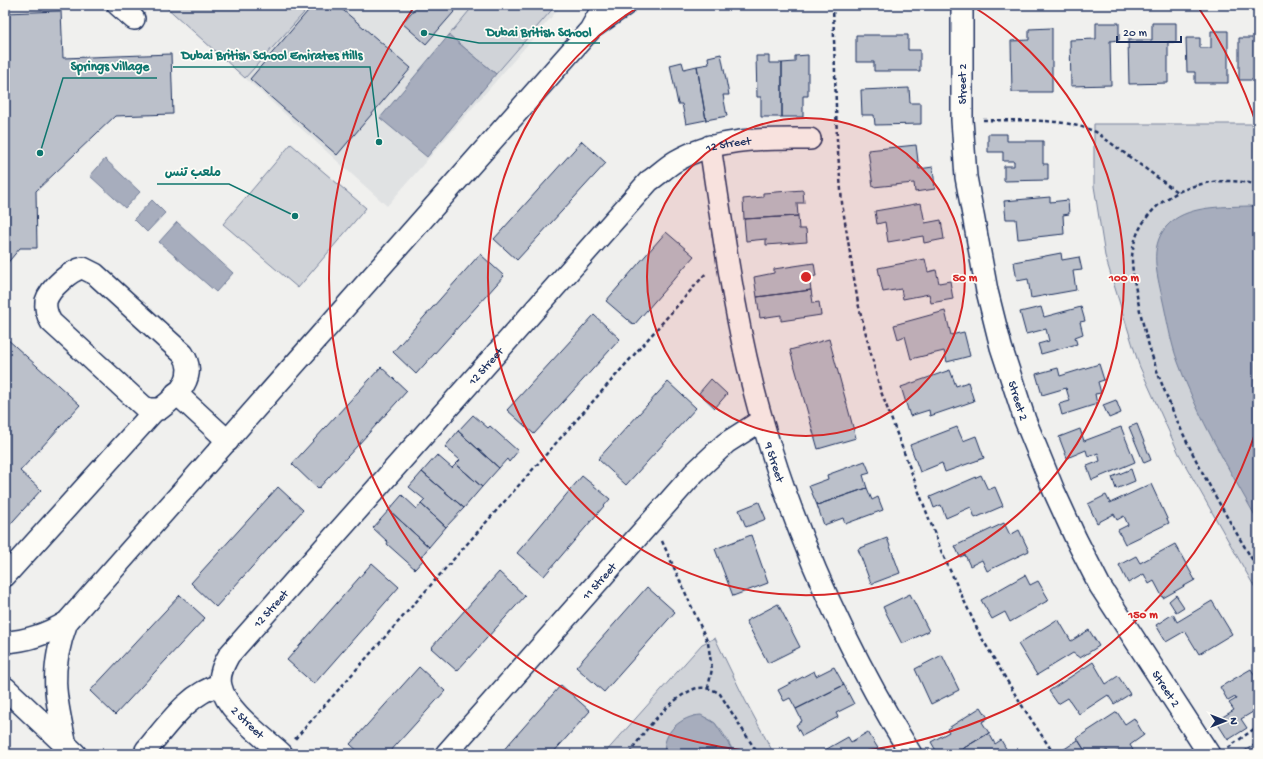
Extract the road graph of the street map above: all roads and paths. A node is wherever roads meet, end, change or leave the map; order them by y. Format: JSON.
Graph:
{"nodes":[{"id":1,"x":118,"y":5,"type":"edge"},
{"id":2,"x":604,"y":5,"type":"edge"},
{"id":3,"x":625,"y":5,"type":"edge"},
{"id":4,"x":833,"y":5,"type":"edge"},
{"id":5,"x":962,"y":5,"type":"edge"},
{"id":6,"x":134,"y":19,"type":"dead end"},
{"id":7,"x":590,"y":30,"type":"junction"},
{"id":8,"x":962,"y":120,"type":"junction"},
{"id":9,"x":810,"y":139,"type":"dead end"},
{"id":10,"x":710,"y":146,"type":"junction"},
{"id":11,"x":1258,"y":185,"type":"edge"},
{"id":12,"x":1177,"y":192,"type":"junction"},
{"id":13,"x":726,"y":251,"type":"junction"},
{"id":14,"x":176,"y":394,"type":"junction"},
{"id":15,"x":155,"y":410,"type":"junction"},
{"id":16,"x":762,"y":420,"type":"junction"},
{"id":17,"x":228,"y":441,"type":"junction"},
{"id":18,"x":652,"y":518,"type":"junction"},
{"id":19,"x":1258,"y":569,"type":"edge"},
{"id":20,"x":5,"y":576,"type":"edge"},
{"id":21,"x":67,"y":622,"type":"junction"},
{"id":22,"x":5,"y":642,"type":"edge"},
{"id":23,"x":220,"y":685,"type":"junction"},
{"id":24,"x":5,"y":688,"type":"edge"},
{"id":25,"x":708,"y":688,"type":"junction"},
{"id":26,"x":1258,"y":726,"type":"edge"},
{"id":27,"x":71,"y":749,"type":"edge"},
{"id":28,"x":146,"y":750,"type":"dead end"},
{"id":29,"x":1217,"y":752,"type":"edge"},
{"id":30,"x":282,"y":754,"type":"edge"},
{"id":31,"x":446,"y":754,"type":"edge"},
{"id":32,"x":630,"y":754,"type":"edge"},
{"id":33,"x":758,"y":754,"type":"edge"},
{"id":34,"x":911,"y":754,"type":"edge"},
{"id":35,"x":1054,"y":754,"type":"edge"}],
"edges":[{"from":1,"to":6,"type":"street"},
{"from":2,"to":7,"type":"street"},
{"from":3,"to":7,"type":"street"},
{"from":4,"to":35,"type":"path"},
{"from":5,"to":8,"type":"street","name":"Street 2"},
{"from":7,"to":17,"type":"street"},
{"from":8,"to":12,"type":"path"},
{"from":8,"to":29,"type":"street","name":"Street 2"},
{"from":9,"to":10,"type":"street","name":"12 Street"},
{"from":10,"to":13,"type":"street","name":"9 Street"},
{"from":10,"to":23,"type":"street","name":"12 Street"},
{"from":11,"to":12,"type":"path"},
{"from":12,"to":19,"type":"path"},
{"from":13,"to":16,"type":"street","name":"9 Street"},
{"from":13,"to":30,"type":"path"},
{"from":14,"to":15,"type":"street"},
{"from":14,"to":15,"type":"street"},
{"from":14,"to":17,"type":"street"},
{"from":15,"to":20,"type":"street"},
{"from":16,"to":18,"type":"street","name":"11 Street"},
{"from":16,"to":34,"type":"street","name":"9 Street"},
{"from":17,"to":21,"type":"street"},
{"from":18,"to":25,"type":"path"},
{"from":18,"to":31,"type":"street","name":"11 Street"},
{"from":21,"to":22,"type":"street"},
{"from":21,"to":27,"type":"street"},
{"from":23,"to":28,"type":"street"},
{"from":23,"to":30,"type":"street","name":"2 Street"},
{"from":24,"to":27,"type":"main road"},
{"from":25,"to":32,"type":"path"},
{"from":25,"to":33,"type":"path"},
{"from":26,"to":29,"type":"path"}]}
